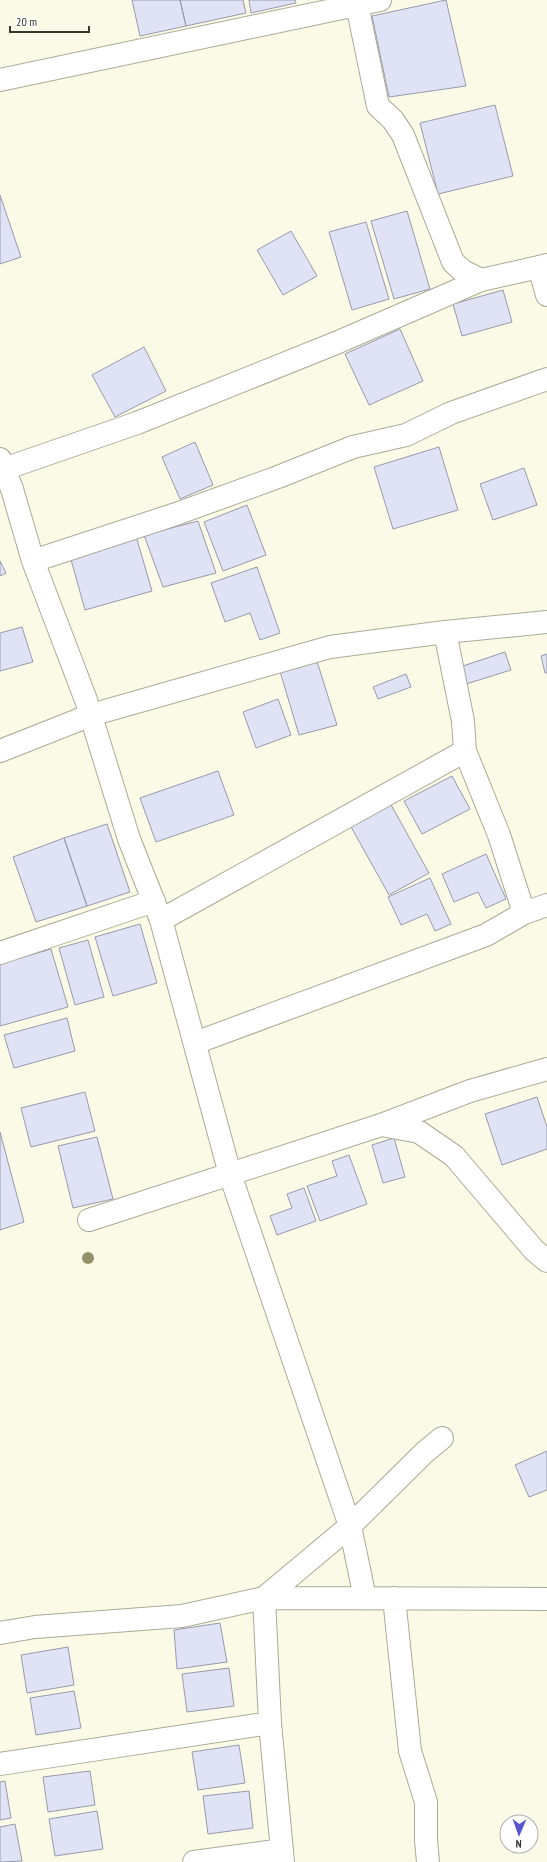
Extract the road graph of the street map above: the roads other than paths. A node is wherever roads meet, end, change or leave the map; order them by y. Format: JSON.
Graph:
{"nodes":[{"id":1,"x":380,"y":0,"type":"edge"},
{"id":2,"x":356,"y":2,"type":"edge"},
{"id":3,"x":0,"y":80,"type":"edge"},
{"id":4,"x":543,"y":266,"type":"edge"},
{"id":5,"x":480,"y":280,"type":"junction"},
{"id":6,"x":547,"y":295,"type":"edge"},
{"id":7,"x":547,"y":379,"type":"edge"},
{"id":8,"x":2,"y":464,"type":"edge"},
{"id":9,"x":6,"y":492,"type":"edge"},
{"id":10,"x":33,"y":561,"type":"junction"},
{"id":11,"x":547,"y":622,"type":"edge"},
{"id":12,"x":445,"y":632,"type":"junction"},
{"id":13,"x":91,"y":715,"type":"junction"},
{"id":14,"x":0,"y":751,"type":"edge"},
{"id":15,"x":464,"y":751,"type":"junction"},
{"id":16,"x":547,"y":905,"type":"edge"},
{"id":17,"x":158,"y":910,"type":"junction"},
{"id":18,"x":524,"y":913,"type":"junction"},
{"id":19,"x":0,"y":953,"type":"edge"},
{"id":20,"x":195,"y":1043,"type":"junction"},
{"id":21,"x":547,"y":1068,"type":"edge"},
{"id":22,"x":381,"y":1124,"type":"junction"},
{"id":23,"x":230,"y":1174,"type":"junction"},
{"id":24,"x":89,"y":1220,"type":"dead end"},
{"id":25,"x":547,"y":1261,"type":"edge"},
{"id":26,"x":442,"y":1438,"type":"dead end"},
{"id":27,"x":350,"y":1526,"type":"junction"},
{"id":28,"x":264,"y":1598,"type":"junction"},
{"id":29,"x":365,"y":1598,"type":"junction"},
{"id":30,"x":394,"y":1598,"type":"junction"},
{"id":31,"x":547,"y":1599,"type":"edge"},
{"id":32,"x":0,"y":1633,"type":"edge"},
{"id":33,"x":270,"y":1723,"type":"junction"},
{"id":34,"x":0,"y":1764,"type":"edge"},
{"id":35,"x":283,"y":1856,"type":"edge"},
{"id":36,"x":194,"y":1862,"type":"edge"},
{"id":37,"x":428,"y":1862,"type":"edge"}],
"edges":[{"from":1,"to":2,"type":"street"},
{"from":2,"to":3,"type":"street"},
{"from":2,"to":5,"type":"street"},
{"from":4,"to":5,"type":"street"},
{"from":4,"to":6,"type":"street"},
{"from":5,"to":8,"type":"street"},
{"from":7,"to":10,"type":"street"},
{"from":8,"to":9,"type":"street"},
{"from":9,"to":10,"type":"street"},
{"from":10,"to":13,"type":"street"},
{"from":11,"to":12,"type":"street"},
{"from":12,"to":13,"type":"street"},
{"from":12,"to":15,"type":"street"},
{"from":13,"to":14,"type":"street"},
{"from":13,"to":17,"type":"street"},
{"from":15,"to":17,"type":"street"},
{"from":15,"to":18,"type":"street"},
{"from":16,"to":18,"type":"street"},
{"from":17,"to":19,"type":"street"},
{"from":17,"to":20,"type":"street"},
{"from":18,"to":20,"type":"street"},
{"from":20,"to":23,"type":"street"},
{"from":21,"to":22,"type":"street"},
{"from":22,"to":23,"type":"street"},
{"from":22,"to":25,"type":"street"},
{"from":23,"to":24,"type":"street"},
{"from":23,"to":27,"type":"street"},
{"from":26,"to":27,"type":"street"},
{"from":27,"to":28,"type":"street"},
{"from":27,"to":29,"type":"street"},
{"from":28,"to":29,"type":"street"},
{"from":28,"to":32,"type":"street"},
{"from":28,"to":33,"type":"street"},
{"from":29,"to":30,"type":"street"},
{"from":30,"to":31,"type":"street"},
{"from":30,"to":37,"type":"street"},
{"from":33,"to":34,"type":"street"},
{"from":33,"to":35,"type":"street"},
{"from":35,"to":36,"type":"street"}]}
